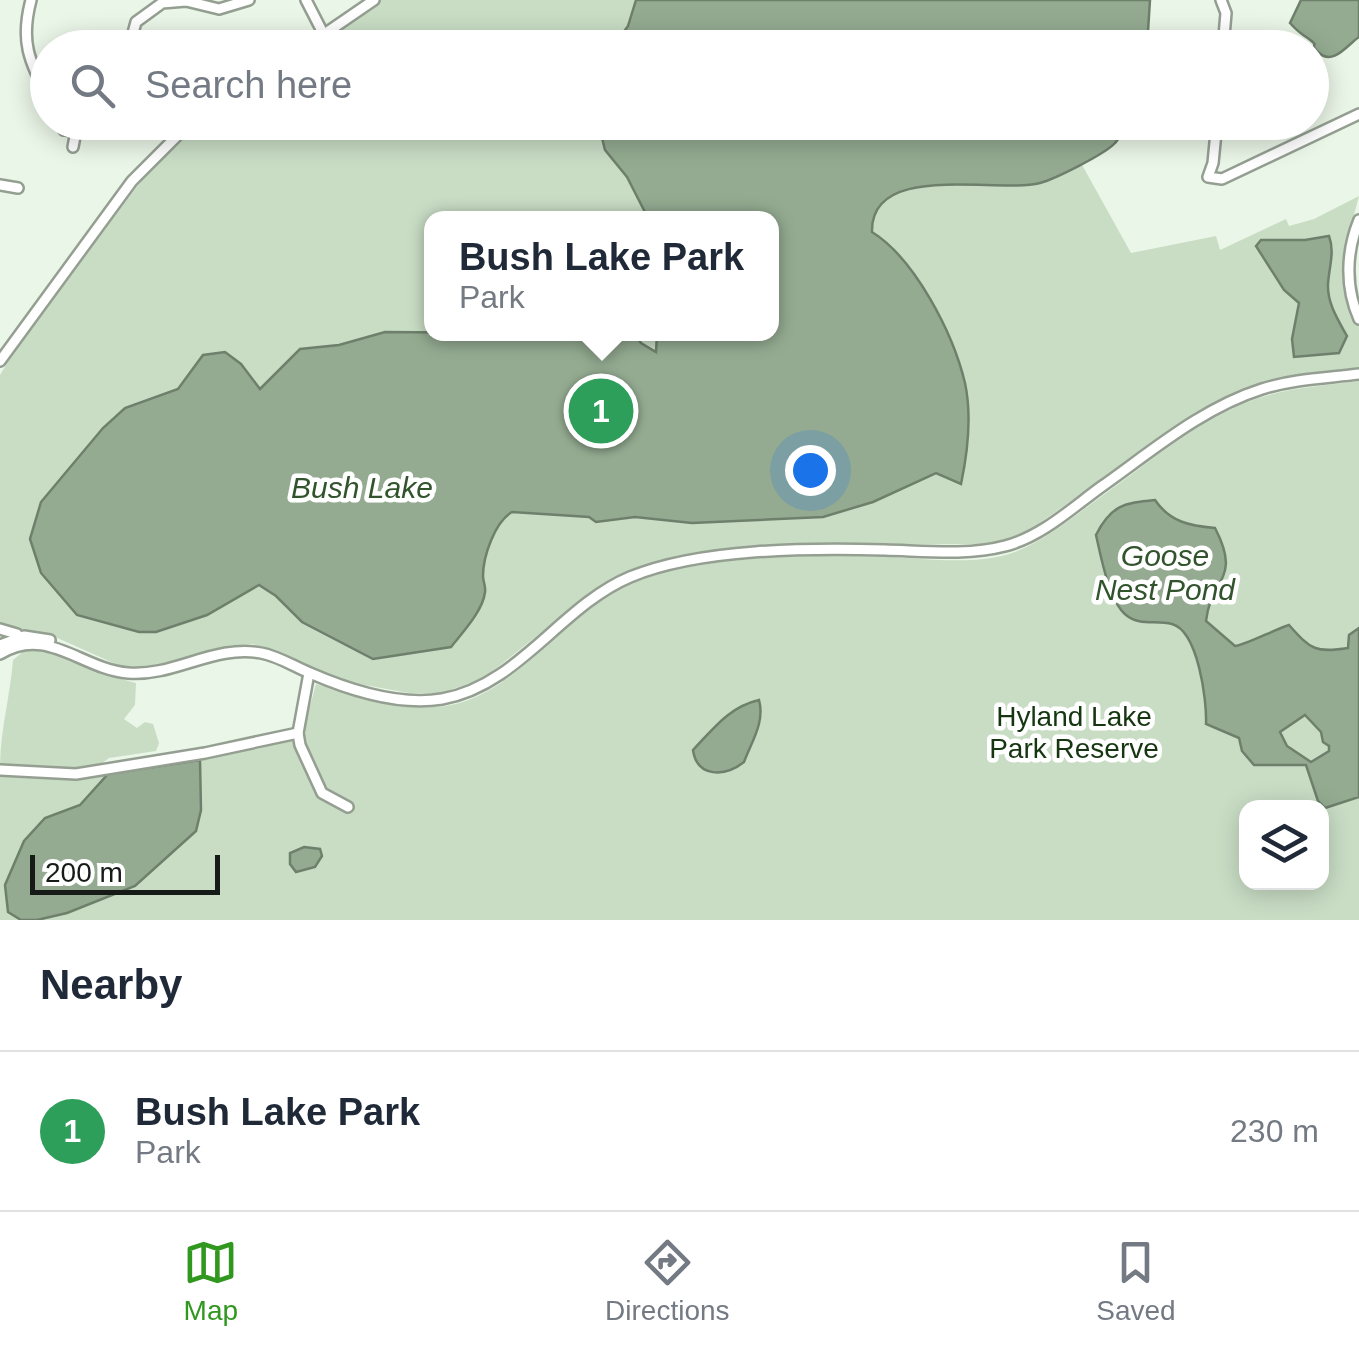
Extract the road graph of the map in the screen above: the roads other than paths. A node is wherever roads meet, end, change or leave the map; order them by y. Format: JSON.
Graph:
{"nodes":[{"id":1,"x":30,"y":0,"type":"edge"},
{"id":2,"x":249,"y":0,"type":"edge"},
{"id":3,"x":306,"y":0,"type":"edge"},
{"id":4,"x":374,"y":0,"type":"edge"},
{"id":5,"x":1221,"y":0,"type":"edge"},
{"id":6,"x":134,"y":30,"type":"edge"},
{"id":7,"x":321,"y":30,"type":"edge"},
{"id":8,"x":331,"y":30,"type":"edge"},
{"id":9,"x":1225,"y":30,"type":"edge"},
{"id":10,"x":30,"y":54,"type":"edge"},
{"id":11,"x":1359,"y":114,"type":"edge"},
{"id":12,"x":1329,"y":128,"type":"edge"},
{"id":13,"x":71,"y":140,"type":"edge"},
{"id":14,"x":172,"y":140,"type":"edge"},
{"id":15,"x":1215,"y":140,"type":"edge"},
{"id":16,"x":1304,"y":140,"type":"edge"},
{"id":17,"x":74,"y":147,"type":"dead end"},
{"id":18,"x":0,"y":185,"type":"edge"},
{"id":19,"x":18,"y":188,"type":"dead end"},
{"id":20,"x":1359,"y":220,"type":"edge"},
{"id":21,"x":1359,"y":319,"type":"edge"},
{"id":22,"x":0,"y":361,"type":"edge"},
{"id":23,"x":1359,"y":374,"type":"edge"},
{"id":24,"x":0,"y":629,"type":"edge"},
{"id":25,"x":24,"y":636,"type":"junction"},
{"id":26,"x":0,"y":645,"type":"edge"},
{"id":27,"x":0,"y":654,"type":"edge"},
{"id":28,"x":83,"y":658,"type":"junction"},
{"id":29,"x":309,"y":673,"type":"junction"},
{"id":30,"x":298,"y":733,"type":"junction"},
{"id":31,"x":0,"y":770,"type":"edge"},
{"id":32,"x":348,"y":807,"type":"dead end"}],
"edges":[{"from":1,"to":10,"type":"street"},
{"from":2,"to":6,"type":"street"},
{"from":3,"to":7,"type":"street"},
{"from":4,"to":8,"type":"street"},
{"from":5,"to":9,"type":"street"},
{"from":11,"to":12,"type":"street"},
{"from":13,"to":17,"type":"street"},
{"from":14,"to":22,"type":"street"},
{"from":15,"to":16,"type":"street"},
{"from":18,"to":19,"type":"street"},
{"from":20,"to":21,"type":"street"},
{"from":23,"to":29,"type":"street"},
{"from":24,"to":25,"type":"street"},
{"from":25,"to":26,"type":"street"},
{"from":25,"to":28,"type":"street"},
{"from":27,"to":28,"type":"street"},
{"from":28,"to":29,"type":"street"},
{"from":29,"to":30,"type":"street"},
{"from":30,"to":31,"type":"street"},
{"from":30,"to":32,"type":"street"}]}
